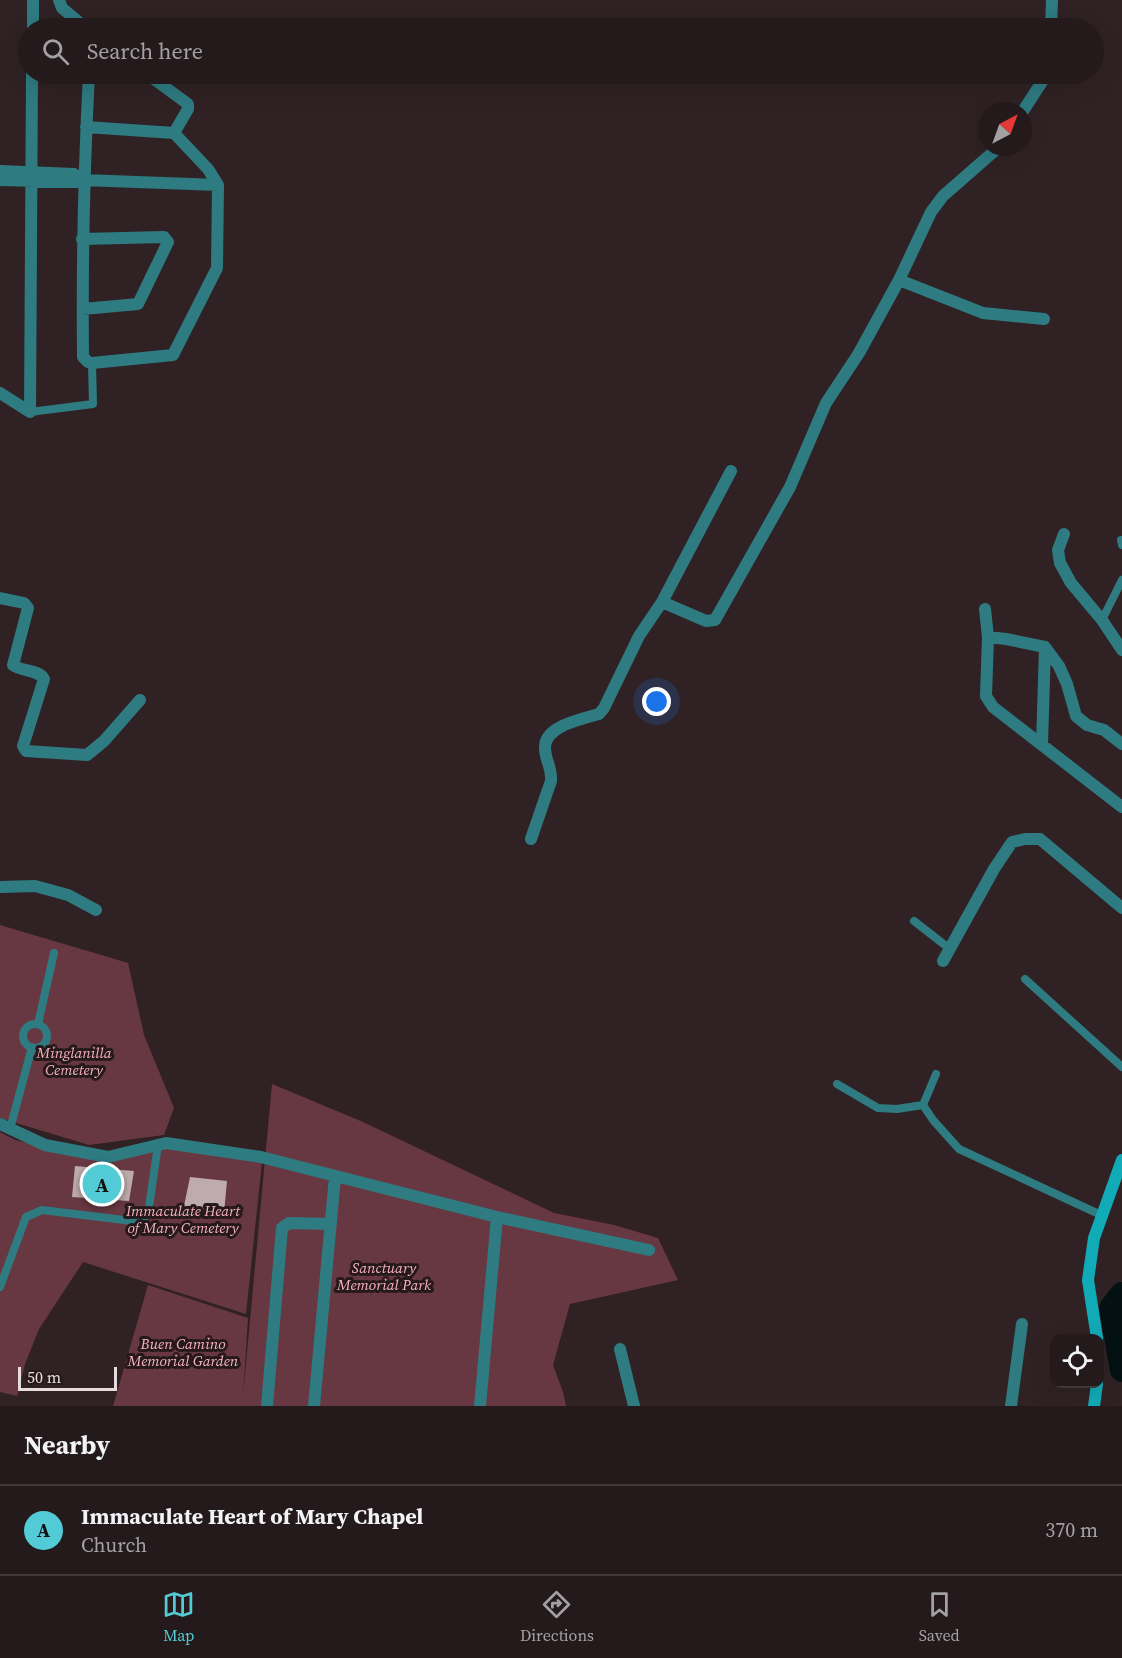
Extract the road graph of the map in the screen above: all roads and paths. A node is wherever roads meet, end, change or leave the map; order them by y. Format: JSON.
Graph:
{"nodes":[{"id":1,"x":33,"y":0,"type":"edge"},
{"id":2,"x":59,"y":0,"type":"edge"},
{"id":3,"x":1052,"y":0,"type":"edge"},
{"id":4,"x":33,"y":18,"type":"edge"},
{"id":5,"x":74,"y":18,"type":"edge"},
{"id":6,"x":1052,"y":18,"type":"edge"},
{"id":7,"x":32,"y":84,"type":"edge"},
{"id":8,"x":88,"y":84,"type":"edge"},
{"id":9,"x":161,"y":84,"type":"edge"},
{"id":10,"x":1041,"y":84,"type":"edge"},
{"id":11,"x":1029,"y":102,"type":"edge"},
{"id":12,"x":86,"y":127,"type":"junction"},
{"id":13,"x":174,"y":133,"type":"junction"},
{"id":14,"x":989,"y":156,"type":"edge"},
{"id":15,"x":0,"y":171,"type":"edge"},
{"id":16,"x":30,"y":176,"type":"junction"},
{"id":17,"x":0,"y":180,"type":"edge"},
{"id":18,"x":83,"y":180,"type":"junction"},
{"id":19,"x":218,"y":185,"type":"junction"},
{"id":20,"x":82,"y":239,"type":"junction"},
{"id":21,"x":899,"y":280,"type":"junction"},
{"id":22,"x":83,"y":309,"type":"junction"},
{"id":23,"x":1044,"y":319,"type":"dead end"},
{"id":24,"x":92,"y":363,"type":"junction"},
{"id":25,"x":0,"y":393,"type":"edge"},
{"id":26,"x":30,"y":412,"type":"junction"},
{"id":27,"x":731,"y":471,"type":"dead end"},
{"id":28,"x":1064,"y":534,"type":"dead end"},
{"id":29,"x":1122,"y":580,"type":"edge"},
{"id":30,"x":0,"y":598,"type":"edge"},
{"id":31,"x":662,"y":602,"type":"junction"},
{"id":32,"x":985,"y":609,"type":"dead end"},
{"id":33,"x":1102,"y":620,"type":"junction"},
{"id":34,"x":988,"y":637,"type":"junction"},
{"id":35,"x":1045,"y":647,"type":"junction"},
{"id":36,"x":1122,"y":650,"type":"edge"},
{"id":37,"x":140,"y":700,"type":"dead end"},
{"id":38,"x":1042,"y":744,"type":"junction"},
{"id":39,"x":1122,"y":744,"type":"edge"},
{"id":40,"x":1122,"y":807,"type":"edge"},
{"id":41,"x":531,"y":839,"type":"dead end"},
{"id":42,"x":0,"y":887,"type":"edge"},
{"id":43,"x":1122,"y":908,"type":"edge"},
{"id":44,"x":96,"y":910,"type":"dead end"},
{"id":45,"x":914,"y":921,"type":"dead end"},
{"id":46,"x":950,"y":949,"type":"junction"},
{"id":47,"x":54,"y":953,"type":"dead end"},
{"id":48,"x":943,"y":961,"type":"dead end"},
{"id":49,"x":1024,"y":979,"type":"dead end"},
{"id":50,"x":38,"y":1024,"type":"junction"},
{"id":51,"x":32,"y":1047,"type":"junction"},
{"id":52,"x":1122,"y":1066,"type":"edge"},
{"id":53,"x":936,"y":1074,"type":"dead end"},
{"id":54,"x":837,"y":1084,"type":"dead end"},
{"id":55,"x":924,"y":1105,"type":"junction"},
{"id":56,"x":5,"y":1127,"type":"edge"},
{"id":57,"x":158,"y":1145,"type":"junction"},
{"id":58,"x":1122,"y":1160,"type":"edge"},
{"id":59,"x":335,"y":1177,"type":"junction"},
{"id":60,"x":1101,"y":1215,"type":"junction"},
{"id":61,"x":496,"y":1217,"type":"junction"},
{"id":62,"x":330,"y":1224,"type":"junction"},
{"id":63,"x":649,"y":1250,"type":"dead end"},
{"id":64,"x":0,"y":1287,"type":"edge"},
{"id":65,"x":1022,"y":1324,"type":"dead end"},
{"id":66,"x":1095,"y":1334,"type":"edge"},
{"id":67,"x":620,"y":1349,"type":"dead end"},
{"id":68,"x":1096,"y":1388,"type":"edge"},
{"id":69,"x":267,"y":1406,"type":"edge"},
{"id":70,"x":314,"y":1406,"type":"edge"},
{"id":71,"x":480,"y":1406,"type":"edge"},
{"id":72,"x":634,"y":1406,"type":"edge"},
{"id":73,"x":1011,"y":1406,"type":"edge"},
{"id":74,"x":1094,"y":1406,"type":"edge"}],
"edges":[{"from":1,"to":4,"type":"street"},
{"from":2,"to":5,"type":"street"},
{"from":3,"to":6,"type":"street"},
{"from":7,"to":16,"type":"street"},
{"from":8,"to":12,"type":"street"},
{"from":9,"to":13,"type":"street"},
{"from":10,"to":11,"type":"street"},
{"from":12,"to":13,"type":"street"},
{"from":12,"to":18,"type":"street"},
{"from":13,"to":19,"type":"street"},
{"from":14,"to":21,"type":"street"},
{"from":15,"to":16,"type":"street"},
{"from":16,"to":17,"type":"street"},
{"from":16,"to":18,"type":"street"},
{"from":16,"to":26,"type":"street"},
{"from":18,"to":19,"type":"street"},
{"from":18,"to":20,"type":"street"},
{"from":19,"to":24,"type":"street"},
{"from":20,"to":22,"type":"street"},
{"from":20,"to":22,"type":"street"},
{"from":21,"to":23,"type":"street"},
{"from":21,"to":31,"type":"street"},
{"from":22,"to":24,"type":"street"},
{"from":24,"to":26,"type":"lane"},
{"from":25,"to":26,"type":"street"},
{"from":27,"to":31,"type":"street"},
{"from":28,"to":33,"type":"street"},
{"from":29,"to":33,"type":"lane"},
{"from":30,"to":37,"type":"street"},
{"from":31,"to":41,"type":"street"},
{"from":32,"to":34,"type":"street"},
{"from":33,"to":36,"type":"street"},
{"from":34,"to":35,"type":"street"},
{"from":34,"to":38,"type":"street"},
{"from":35,"to":38,"type":"street"},
{"from":35,"to":39,"type":"street"},
{"from":38,"to":40,"type":"street"},
{"from":42,"to":44,"type":"street"},
{"from":43,"to":46,"type":"street"},
{"from":45,"to":46,"type":"lane"},
{"from":46,"to":48,"type":"street"},
{"from":47,"to":50,"type":"lane"},
{"from":49,"to":52,"type":"lane"},
{"from":50,"to":51,"type":"lane"},
{"from":50,"to":51,"type":"lane"},
{"from":51,"to":56,"type":"lane"},
{"from":53,"to":55,"type":"lane"},
{"from":54,"to":55,"type":"lane"},
{"from":55,"to":60,"type":"lane"},
{"from":56,"to":57,"type":"street"},
{"from":57,"to":59,"type":"street"},
{"from":57,"to":64,"type":"lane"},
{"from":58,"to":60,"type":"street"},
{"from":59,"to":61,"type":"street"},
{"from":59,"to":62,"type":"street"},
{"from":60,"to":66,"type":"street"},
{"from":61,"to":63,"type":"street"},
{"from":61,"to":71,"type":"street"},
{"from":62,"to":69,"type":"street"},
{"from":62,"to":70,"type":"street"},
{"from":65,"to":73,"type":"street"},
{"from":67,"to":72,"type":"street"},
{"from":68,"to":74,"type":"street"}]}
